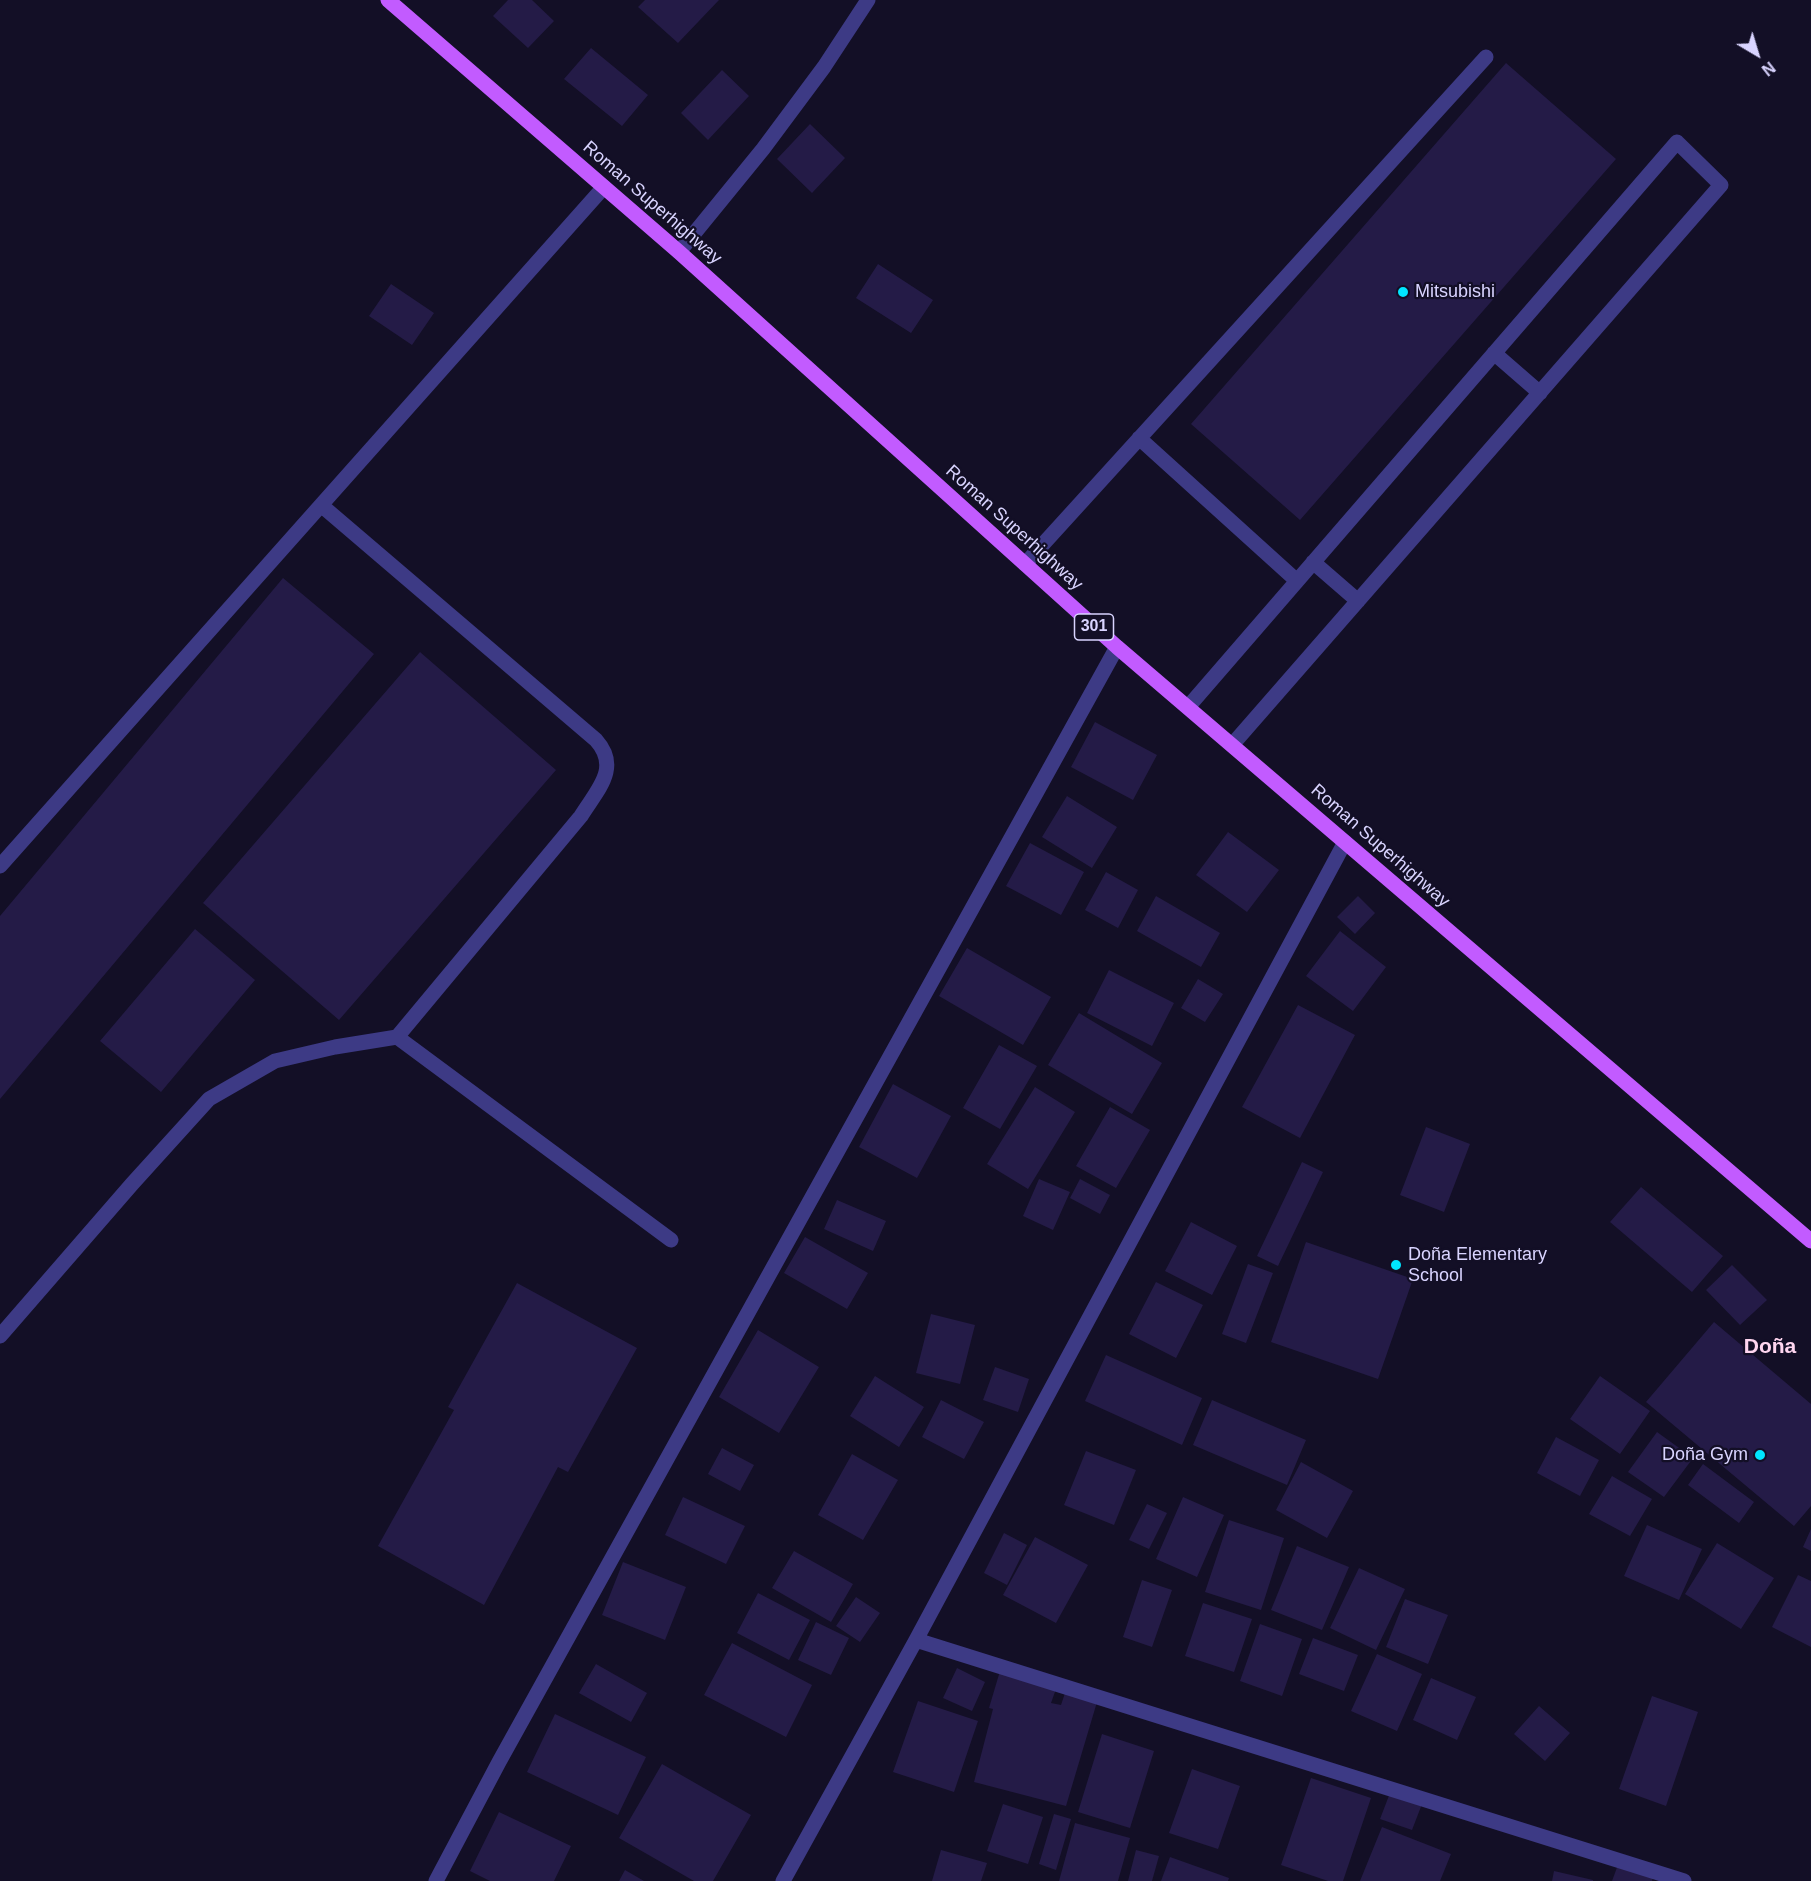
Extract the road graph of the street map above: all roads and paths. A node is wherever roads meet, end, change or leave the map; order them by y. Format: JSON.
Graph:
{"nodes":[{"id":1,"x":388,"y":0,"type":"edge"},
{"id":2,"x":868,"y":0,"type":"edge"},
{"id":3,"x":1486,"y":57,"type":"dead end"},
{"id":4,"x":604,"y":187,"type":"junction"},
{"id":5,"x":679,"y":252,"type":"junction"},
{"id":6,"x":1494,"y":353,"type":"junction"},
{"id":7,"x":1540,"y":393,"type":"junction"},
{"id":8,"x":1139,"y":438,"type":"junction"},
{"id":9,"x":321,"y":505,"type":"junction"},
{"id":10,"x":1313,"y":562,"type":"junction"},
{"id":11,"x":1025,"y":564,"type":"junction"},
{"id":12,"x":1297,"y":581,"type":"junction"},
{"id":13,"x":1358,"y":601,"type":"junction"},
{"id":14,"x":1117,"y":647,"type":"junction"},
{"id":15,"x":1188,"y":707,"type":"junction"},
{"id":16,"x":1232,"y":745,"type":"junction"},
{"id":17,"x":1345,"y":842,"type":"junction"},
{"id":18,"x":0,"y":866,"type":"edge"},
{"id":19,"x":397,"y":1037,"type":"junction"},
{"id":20,"x":671,"y":1240,"type":"dead end"},
{"id":21,"x":1811,"y":1241,"type":"edge"},
{"id":22,"x":0,"y":1336,"type":"edge"},
{"id":23,"x":916,"y":1640,"type":"junction"},
{"id":24,"x":436,"y":1881,"type":"edge"},
{"id":25,"x":783,"y":1881,"type":"edge"},
{"id":26,"x":1684,"y":1881,"type":"edge"}],
"edges":[{"from":1,"to":4,"type":"main road","name":"Roman Superhighway","number":"301"},
{"from":2,"to":5,"type":"street"},
{"from":3,"to":8,"type":"street"},
{"from":4,"to":5,"type":"main road","name":"Roman Superhighway","number":"301"},
{"from":4,"to":9,"type":"street"},
{"from":5,"to":11,"type":"main road","name":"Roman Superhighway","number":"301"},
{"from":6,"to":7,"type":"street"},
{"from":6,"to":7,"type":"street"},
{"from":6,"to":10,"type":"street"},
{"from":7,"to":13,"type":"street"},
{"from":8,"to":11,"type":"street"},
{"from":8,"to":12,"type":"street"},
{"from":9,"to":18,"type":"street"},
{"from":9,"to":19,"type":"street"},
{"from":10,"to":12,"type":"street"},
{"from":10,"to":13,"type":"street"},
{"from":11,"to":14,"type":"main road","name":"Roman Superhighway","number":"301"},
{"from":12,"to":15,"type":"street"},
{"from":13,"to":16,"type":"street"},
{"from":14,"to":15,"type":"main road","name":"Roman Superhighway","number":"301"},
{"from":14,"to":24,"type":"street"},
{"from":15,"to":16,"type":"main road","name":"Roman Superhighway","number":"301"},
{"from":16,"to":17,"type":"main road","name":"Roman Superhighway","number":"301"},
{"from":17,"to":21,"type":"main road","name":"Roman Superhighway","number":"301"},
{"from":17,"to":23,"type":"street"},
{"from":19,"to":20,"type":"street"},
{"from":19,"to":22,"type":"street"},
{"from":23,"to":25,"type":"street"},
{"from":23,"to":26,"type":"street"}]}
